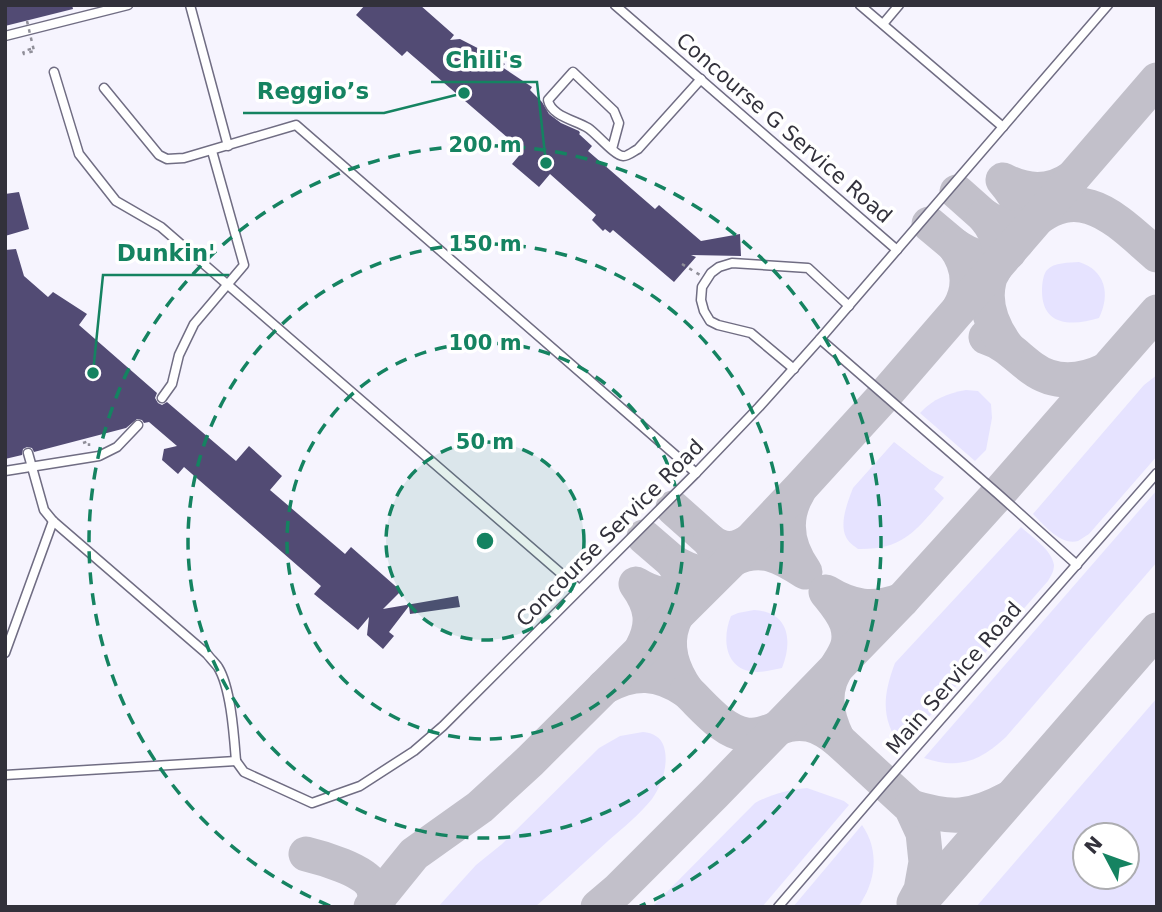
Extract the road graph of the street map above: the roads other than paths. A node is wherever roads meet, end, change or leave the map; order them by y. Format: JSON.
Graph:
{"nodes":[{"id":1,"x":128,"y":5,"type":"edge"},
{"id":2,"x":190,"y":5,"type":"edge"},
{"id":3,"x":615,"y":5,"type":"edge"},
{"id":4,"x":860,"y":5,"type":"edge"},
{"id":5,"x":899,"y":5,"type":"edge"},
{"id":6,"x":1108,"y":5,"type":"edge"},
{"id":7,"x":883,"y":24,"type":"junction"},
{"id":8,"x":5,"y":36,"type":"edge"},
{"id":9,"x":54,"y":72,"type":"dead end"},
{"id":10,"x":701,"y":79,"type":"junction"},
{"id":11,"x":104,"y":88,"type":"dead end"},
{"id":12,"x":1003,"y":127,"type":"junction"},
{"id":13,"x":228,"y":146,"type":"junction"},
{"id":14,"x":612,"y":149,"type":"junction"},
{"id":15,"x":212,"y":151,"type":"junction"},
{"id":16,"x":897,"y":250,"type":"junction"},
{"id":17,"x":227,"y":285,"type":"junction"},
{"id":18,"x":849,"y":306,"type":"junction"},
{"id":19,"x":820,"y":340,"type":"junction"},
{"id":20,"x":794,"y":369,"type":"junction"},
{"id":21,"x":162,"y":397,"type":"dead end"},
{"id":22,"x":138,"y":425,"type":"dead end"},
{"id":23,"x":28,"y":453,"type":"dead end"},
{"id":24,"x":32,"y":466,"type":"junction"},
{"id":25,"x":5,"y":471,"type":"edge"},
{"id":26,"x":696,"y":473,"type":"junction"},
{"id":27,"x":1157,"y":473,"type":"edge"},
{"id":28,"x":52,"y":522,"type":"junction"},
{"id":29,"x":1077,"y":565,"type":"junction"},
{"id":30,"x":579,"y":589,"type":"junction"},
{"id":31,"x":5,"y":653,"type":"edge"},
{"id":32,"x":236,"y":761,"type":"junction"},
{"id":33,"x":5,"y":775,"type":"edge"},
{"id":34,"x":778,"y":907,"type":"edge"}],
"edges":[{"from":1,"to":8,"type":"lane"},
{"from":2,"to":13,"type":"lane"},
{"from":3,"to":10,"type":"lane","name":"Concourse G Service Road"},
{"from":4,"to":7,"type":"lane"},
{"from":5,"to":7,"type":"lane"},
{"from":6,"to":12,"type":"lane","name":"Concourse Service Road"},
{"from":7,"to":12,"type":"lane"},
{"from":9,"to":17,"type":"lane"},
{"from":10,"to":14,"type":"lane"},
{"from":10,"to":16,"type":"lane","name":"Concourse G Service Road"},
{"from":11,"to":15,"type":"lane"},
{"from":12,"to":16,"type":"lane","name":"Concourse Service Road"},
{"from":13,"to":15,"type":"lane"},
{"from":13,"to":26,"type":"lane"},
{"from":14,"to":14,"type":"lane"},
{"from":15,"to":17,"type":"lane"},
{"from":16,"to":18,"type":"lane","name":"Concourse Service Road"},
{"from":17,"to":21,"type":"lane"},
{"from":17,"to":30,"type":"lane"},
{"from":18,"to":19,"type":"lane","name":"Concourse Service Road"},
{"from":18,"to":20,"type":"lane"},
{"from":19,"to":20,"type":"lane","name":"Concourse Service Road"},
{"from":19,"to":29,"type":"lane"},
{"from":20,"to":26,"type":"lane","name":"Concourse Service Road"},
{"from":22,"to":24,"type":"lane"},
{"from":23,"to":24,"type":"lane"},
{"from":24,"to":25,"type":"lane"},
{"from":24,"to":28,"type":"lane"},
{"from":26,"to":30,"type":"lane","name":"Concourse Service Road"},
{"from":27,"to":29,"type":"lane","name":"Main Service Road"},
{"from":28,"to":31,"type":"lane"},
{"from":28,"to":32,"type":"lane"},
{"from":29,"to":34,"type":"lane","name":"Main Service Road"},
{"from":30,"to":32,"type":"lane","name":"Concourse Service Road"},
{"from":32,"to":33,"type":"lane"}]}
